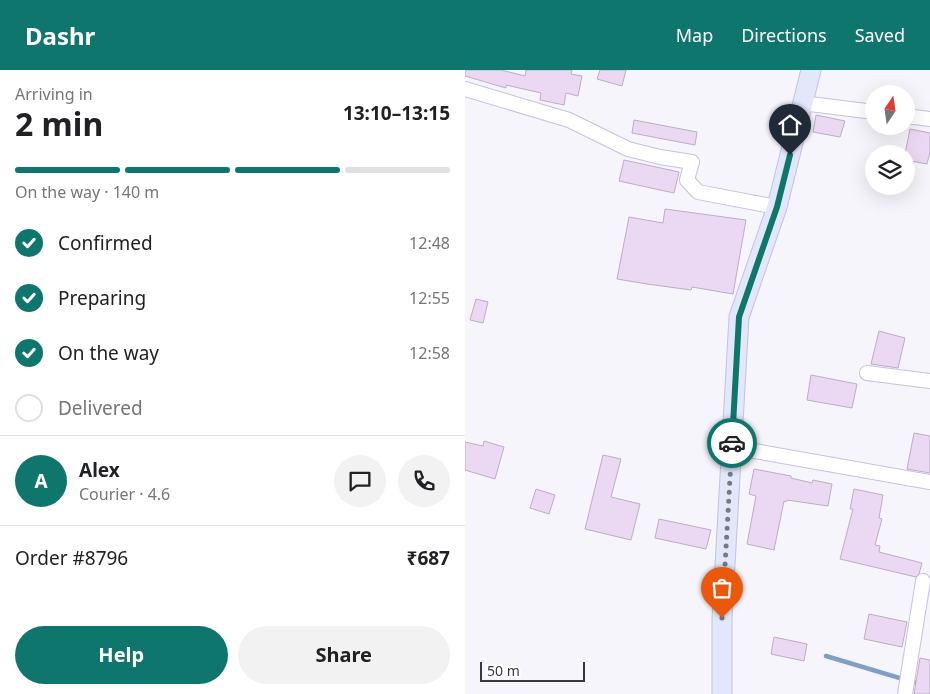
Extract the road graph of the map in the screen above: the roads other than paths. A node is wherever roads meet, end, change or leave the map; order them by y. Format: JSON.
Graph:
{"nodes":[{"id":1,"x":811,"y":70,"type":"edge"},
{"id":2,"x":465,"y":89,"type":"edge"},
{"id":3,"x":802,"y":103,"type":"junction"},
{"id":4,"x":865,"y":111,"type":"edge"},
{"id":5,"x":915,"y":117,"type":"edge"},
{"id":6,"x":930,"y":118,"type":"edge"},
{"id":7,"x":777,"y":207,"type":"junction"},
{"id":8,"x":867,"y":373,"type":"dead end"},
{"id":9,"x":930,"y":382,"type":"edge"},
{"id":10,"x":732,"y":447,"type":"junction"},
{"id":11,"x":930,"y":482,"type":"edge"},
{"id":12,"x":923,"y":581,"type":"dead end"},
{"id":13,"x":722,"y":694,"type":"edge"},
{"id":14,"x":905,"y":694,"type":"edge"}],
"edges":[{"from":1,"to":3,"type":"street"},
{"from":2,"to":7,"type":"street"},
{"from":3,"to":4,"type":"street"},
{"from":3,"to":7,"type":"street"},
{"from":5,"to":6,"type":"street"},
{"from":7,"to":10,"type":"street"},
{"from":8,"to":9,"type":"street"},
{"from":10,"to":11,"type":"street"},
{"from":10,"to":13,"type":"street"},
{"from":12,"to":14,"type":"street"}]}
